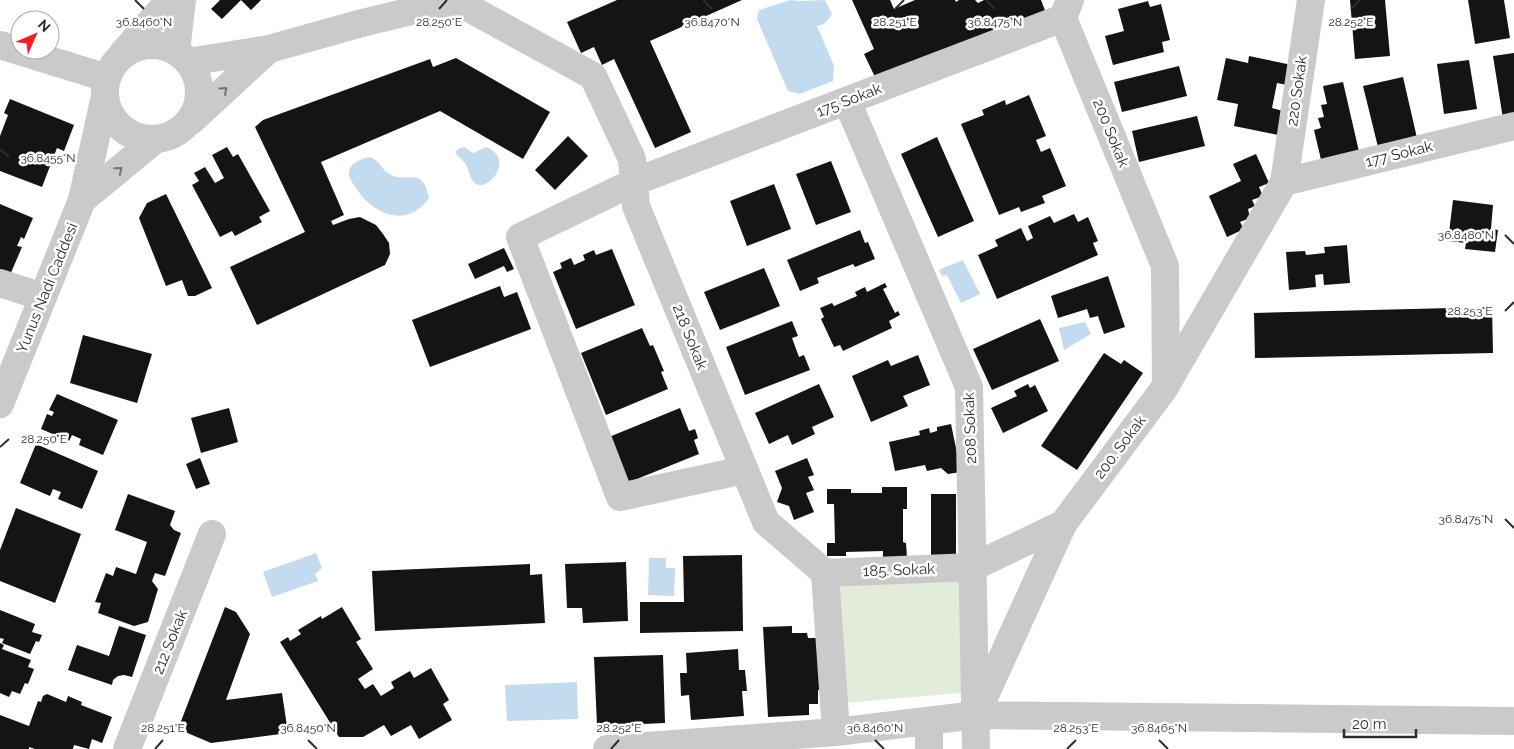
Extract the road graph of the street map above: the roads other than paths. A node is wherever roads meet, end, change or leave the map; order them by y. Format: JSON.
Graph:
{"nodes":[{"id":1,"x":170,"y":0,"type":"edge"},
{"id":2,"x":182,"y":0,"type":"edge"},
{"id":3,"x":457,"y":0,"type":"edge"},
{"id":4,"x":1311,"y":0,"type":"edge"},
{"id":5,"x":1067,"y":9,"type":"edge"},
{"id":6,"x":368,"y":12,"type":"edge"},
{"id":7,"x":0,"y":45,"type":"edge"},
{"id":8,"x":269,"y":49,"type":"junction"},
{"id":9,"x":182,"y":56,"type":"junction"},
{"id":10,"x":109,"y":78,"type":"junction"},
{"id":11,"x":847,"y":101,"type":"junction"},
{"id":12,"x":188,"y":123,"type":"junction"},
{"id":13,"x":1514,"y":126,"type":"edge"},
{"id":14,"x":156,"y":140,"type":"junction"},
{"id":15,"x":634,"y":182,"type":"junction"},
{"id":16,"x":1284,"y":182,"type":"junction"},
{"id":17,"x":82,"y":200,"type":"junction"},
{"id":18,"x":0,"y":283,"type":"edge"},
{"id":19,"x":43,"y":298,"type":"junction"},
{"id":20,"x":1166,"y":386,"type":"junction"},
{"id":21,"x":0,"y":404,"type":"edge"},
{"id":22,"x":744,"y":470,"type":"junction"},
{"id":23,"x":1063,"y":524,"type":"junction"},
{"id":24,"x":212,"y":534,"type":"dead end"},
{"id":25,"x":973,"y":567,"type":"junction"},
{"id":26,"x":825,"y":573,"type":"junction"},
{"id":27,"x":976,"y":715,"type":"junction"},
{"id":28,"x":929,"y":721,"type":"junction"},
{"id":29,"x":1514,"y":721,"type":"edge"},
{"id":30,"x":836,"y":732,"type":"junction"},
{"id":31,"x":127,"y":749,"type":"edge"},
{"id":32,"x":607,"y":749,"type":"edge"},
{"id":33,"x":929,"y":749,"type":"edge"},
{"id":34,"x":976,"y":749,"type":"edge"}],
"edges":[{"from":1,"to":10,"type":"street"},
{"from":2,"to":9,"type":"street"},
{"from":3,"to":6,"type":"street"},
{"from":3,"to":15,"type":"street","name":"218 Sokak"},
{"from":4,"to":16,"type":"street","name":"220 Sokak"},
{"from":5,"to":11,"type":"street","name":"175 Sokak"},
{"from":5,"to":20,"type":"street","name":"200 Sokak"},
{"from":6,"to":8,"type":"street"},
{"from":7,"to":10,"type":"street"},
{"from":8,"to":9,"type":"street"},
{"from":12,"to":8,"type":"street","one_way":true},
{"from":9,"to":10,"type":"street"},
{"from":9,"to":12,"type":"street"},
{"from":10,"to":14,"type":"street"},
{"from":10,"to":17,"type":"street","name":"Yunus Nadi Caddesi"},
{"from":11,"to":15,"type":"street","name":"175 Sokak"},
{"from":11,"to":25,"type":"street","name":"208 Sokak"},
{"from":12,"to":14,"type":"street"},
{"from":13,"to":16,"type":"street","name":"177 Sokak"},
{"from":17,"to":14,"type":"street","one_way":true},
{"from":15,"to":22,"type":"street","name":"218 Sokak"},
{"from":15,"to":22,"type":"street","name":"175 Sokak"},
{"from":16,"to":20,"type":"street","name":"200. Sokak"},
{"from":17,"to":19,"type":"street","name":"Yunus Nadi Caddesi"},
{"from":18,"to":19,"type":"street"},
{"from":19,"to":21,"type":"street","name":"Yunus Nadi Caddesi"},
{"from":20,"to":23,"type":"street","name":"200. Sokak"},
{"from":22,"to":26,"type":"street","name":"218 Sokak"},
{"from":23,"to":25,"type":"street","name":"200. Sokak"},
{"from":23,"to":27,"type":"street"},
{"from":24,"to":31,"type":"street","name":"212 Sokak"},
{"from":25,"to":26,"type":"street","name":"185. Sokak"},
{"from":25,"to":27,"type":"street","name":"208 Sokak"},
{"from":26,"to":30,"type":"street"},
{"from":27,"to":28,"type":"street"},
{"from":27,"to":29,"type":"street"},
{"from":27,"to":34,"type":"street","name":"208 Sokak"},
{"from":28,"to":30,"type":"street"},
{"from":28,"to":33,"type":"street"},
{"from":30,"to":32,"type":"street"}]}
